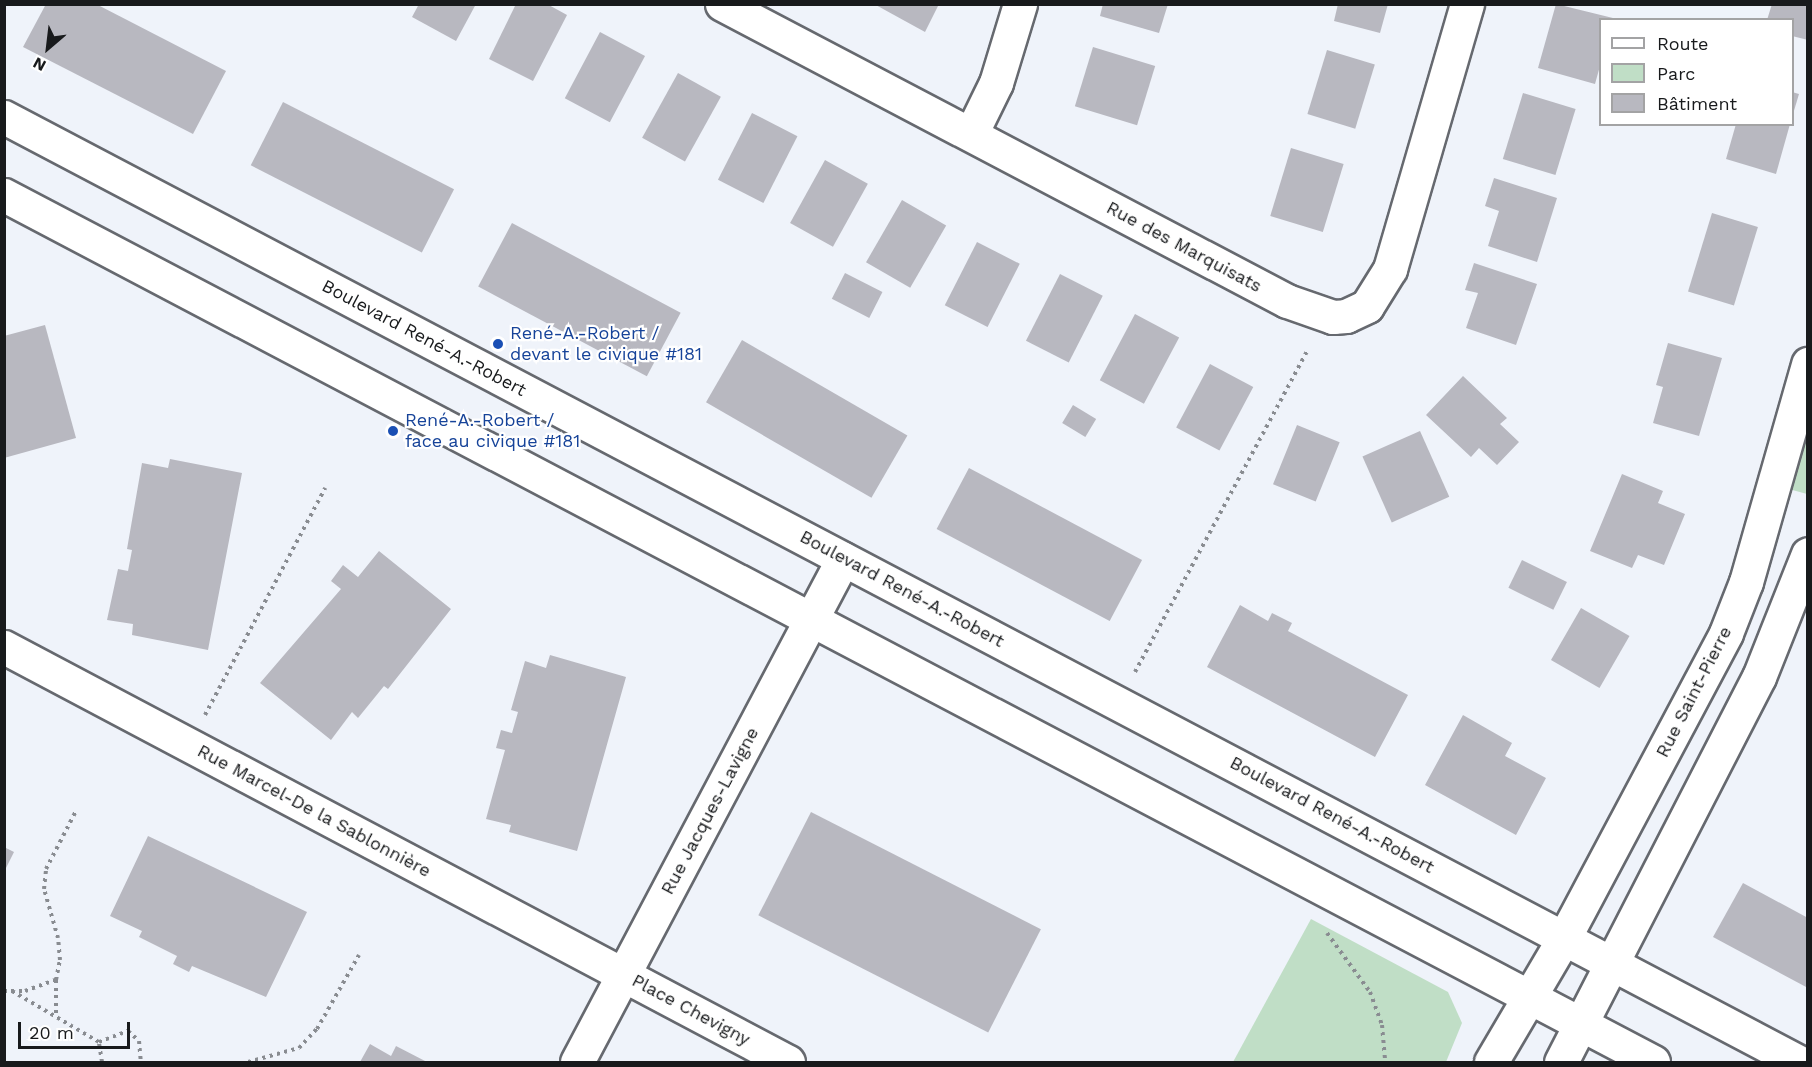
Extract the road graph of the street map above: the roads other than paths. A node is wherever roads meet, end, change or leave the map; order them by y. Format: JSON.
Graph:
{"nodes":[{"id":1,"x":722,"y":4,"type":"edge"},
{"id":2,"x":1020,"y":4,"type":"edge"},
{"id":3,"x":1467,"y":4,"type":"edge"},
{"id":4,"x":4,"y":117,"type":"edge"},
{"id":5,"x":971,"y":134,"type":"junction"},
{"id":6,"x":4,"y":195,"type":"edge"},
{"id":7,"x":1808,"y":364,"type":"edge"},
{"id":8,"x":1756,"y":546,"type":"junction"},
{"id":9,"x":843,"y":559,"type":"junction"},
{"id":10,"x":1807,"y":559,"type":"edge"},
{"id":11,"x":811,"y":620,"type":"junction"},
{"id":12,"x":4,"y":647,"type":"edge"},
{"id":13,"x":1564,"y":938,"type":"junction"},
{"id":14,"x":1609,"y":963,"type":"junction"},
{"id":15,"x":625,"y":974,"type":"junction"},
{"id":16,"x":1527,"y":996,"type":"junction"},
{"id":17,"x":1581,"y":1024,"type":"junction"},
{"id":18,"x":577,"y":1062,"type":"edge"},
{"id":19,"x":788,"y":1062,"type":"edge"},
{"id":20,"x":1491,"y":1062,"type":"edge"},
{"id":21,"x":1561,"y":1062,"type":"edge"},
{"id":22,"x":1653,"y":1062,"type":"edge"},
{"id":23,"x":1799,"y":1062,"type":"edge"}],
"edges":[{"from":1,"to":5,"type":"street","name":"Rue des Marquisats"},
{"from":2,"to":5,"type":"street"},
{"from":3,"to":5,"type":"street","name":"Rue des Marquisats"},
{"from":4,"to":9,"type":"street","name":"Boulevard René-A.-Robert"},
{"from":6,"to":11,"type":"street"},
{"from":7,"to":8,"type":"street","name":"Rue Saint-Pierre"},
{"from":8,"to":10,"type":"street"},
{"from":8,"to":13,"type":"street","name":"Rue Saint-Pierre"},
{"from":9,"to":11,"type":"street","name":"Rue Jacques-Lavigne"},
{"from":9,"to":13,"type":"street","name":"Boulevard René-A.-Robert"},
{"from":10,"to":14,"type":"street"},
{"from":11,"to":15,"type":"street","name":"Rue Jacques-Lavigne"},
{"from":11,"to":16,"type":"street"},
{"from":12,"to":15,"type":"street","name":"Rue Marcel-De la Sablonnière"},
{"from":13,"to":14,"type":"street","name":"Boulevard René-A.-Robert"},
{"from":13,"to":16,"type":"street","name":"Rue Saint-Pierre"},
{"from":14,"to":17,"type":"street"},
{"from":14,"to":23,"type":"street","name":"Boulevard René-A.-Robert"},
{"from":15,"to":18,"type":"street","name":"Rue Jacques-Lavigne"},
{"from":15,"to":19,"type":"street","name":"Place Chevigny"},
{"from":16,"to":17,"type":"street"},
{"from":16,"to":20,"type":"street","name":"Rue Saint-Pierre"},
{"from":17,"to":21,"type":"street"},
{"from":17,"to":22,"type":"street"}]}
